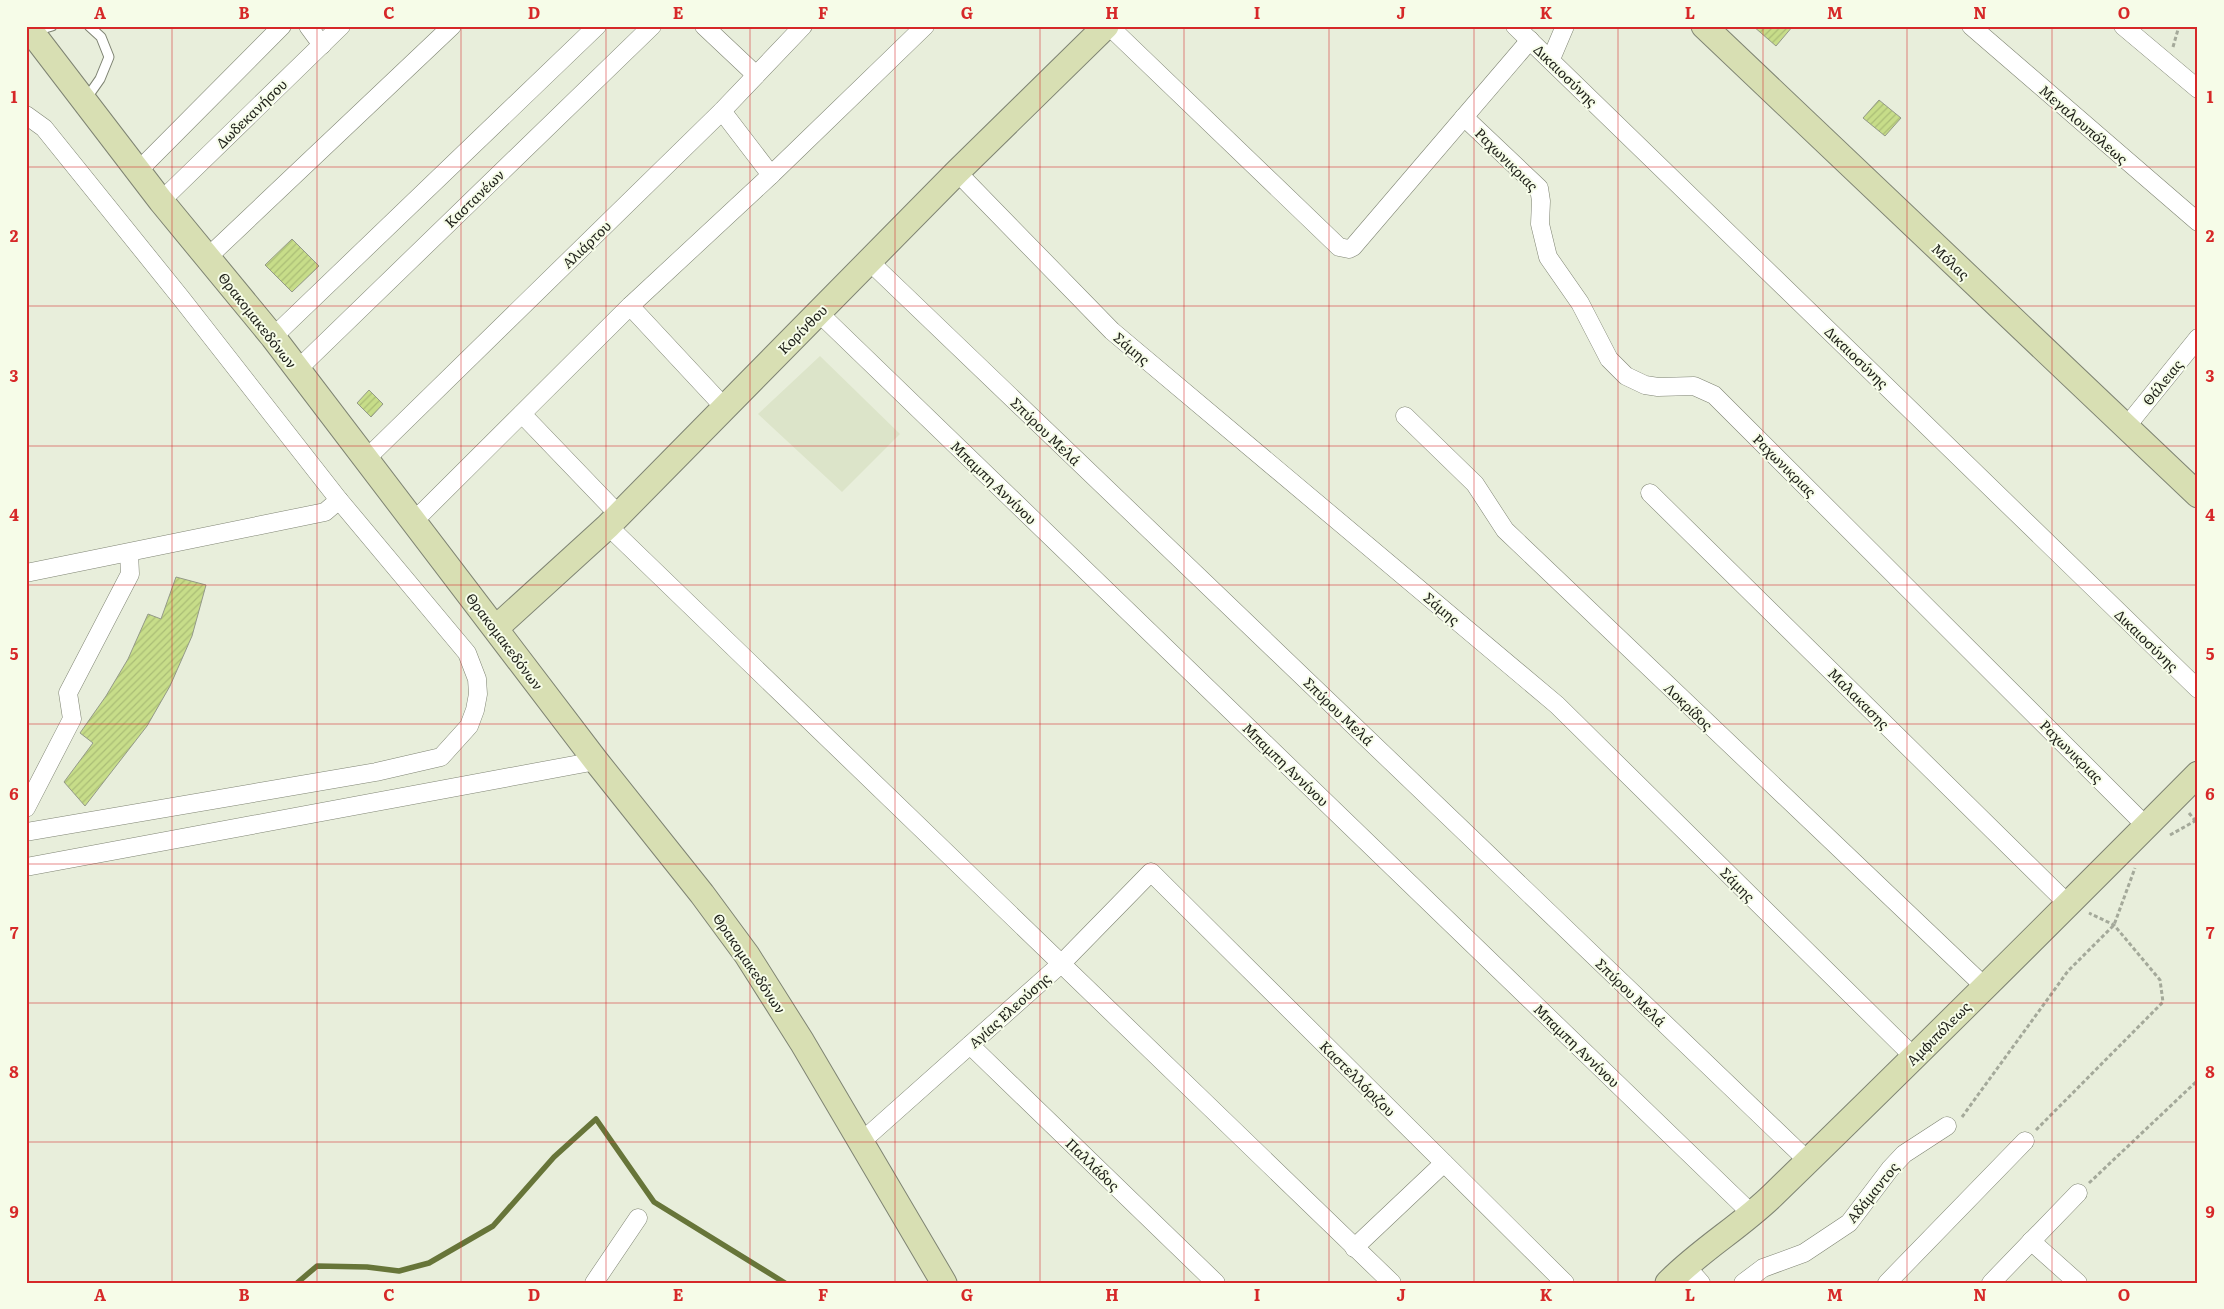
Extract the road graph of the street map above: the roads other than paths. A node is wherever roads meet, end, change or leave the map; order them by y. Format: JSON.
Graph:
{"nodes":[{"id":1,"x":88,"y":26,"type":"edge"},
{"id":2,"x":282,"y":26,"type":"edge"},
{"id":3,"x":308,"y":26,"type":"edge"},
{"id":4,"x":341,"y":26,"type":"edge"},
{"id":5,"x":452,"y":26,"type":"edge"},
{"id":6,"x":597,"y":26,"type":"edge"},
{"id":7,"x":652,"y":26,"type":"edge"},
{"id":8,"x":704,"y":26,"type":"edge"},
{"id":9,"x":803,"y":26,"type":"edge"},
{"id":10,"x":925,"y":26,"type":"edge"},
{"id":11,"x":1107,"y":26,"type":"edge"},
{"id":12,"x":1515,"y":26,"type":"edge"},
{"id":13,"x":1565,"y":26,"type":"edge"},
{"id":14,"x":1704,"y":26,"type":"edge"},
{"id":15,"x":1971,"y":26,"type":"edge"},
{"id":16,"x":2123,"y":26,"type":"edge"},
{"id":17,"x":36,"y":28,"type":"edge"},
{"id":18,"x":1530,"y":40,"type":"junction"},
{"id":19,"x":322,"y":45,"type":"junction"},
{"id":20,"x":1551,"y":59,"type":"junction"},
{"id":21,"x":756,"y":75,"type":"junction"},
{"id":22,"x":2198,"y":89,"type":"edge"},
{"id":23,"x":84,"y":101,"type":"junction"},
{"id":24,"x":722,"y":111,"type":"junction"},
{"id":25,"x":26,"y":115,"type":"edge"},
{"id":26,"x":1464,"y":117,"type":"junction"},
{"id":27,"x":138,"y":171,"type":"junction"},
{"id":28,"x":957,"y":172,"type":"junction"},
{"id":29,"x":771,"y":175,"type":"junction"},
{"id":30,"x":161,"y":200,"type":"junction"},
{"id":31,"x":2198,"y":222,"type":"edge"},
{"id":32,"x":208,"y":257,"type":"junction"},
{"id":33,"x":869,"y":261,"type":"junction"},
{"id":34,"x":630,"y":306,"type":"junction"},
{"id":35,"x":818,"y":313,"type":"junction"},
{"id":36,"x":273,"y":337,"type":"junction"},
{"id":37,"x":2198,"y":338,"type":"edge"},
{"id":38,"x":297,"y":370,"type":"junction"},
{"id":39,"x":725,"y":408,"type":"junction"},
{"id":40,"x":522,"y":414,"type":"junction"},
{"id":41,"x":1405,"y":416,"type":"dead end"},
{"id":42,"x":2126,"y":427,"type":"junction"},
{"id":43,"x":366,"y":459,"type":"junction"},
{"id":44,"x":1650,"y":492,"type":"dead end"},
{"id":45,"x":2198,"y":495,"type":"edge"},
{"id":46,"x":339,"y":500,"type":"junction"},
{"id":47,"x":414,"y":521,"type":"junction"},
{"id":48,"x":613,"y":521,"type":"junction"},
{"id":49,"x":129,"y":553,"type":"junction"},
{"id":50,"x":26,"y":573,"type":"edge"},
{"id":51,"x":496,"y":628,"type":"junction"},
{"id":52,"x":2198,"y":689,"type":"edge"},
{"id":53,"x":596,"y":761,"type":"junction"},
{"id":54,"x":2198,"y":774,"type":"edge"},
{"id":55,"x":26,"y":808,"type":"edge"},
{"id":56,"x":2156,"y":831,"type":"junction"},
{"id":57,"x":26,"y":832,"type":"edge"},
{"id":58,"x":26,"y":867,"type":"edge"},
{"id":59,"x":1151,"y":872,"type":"joint"},
{"id":60,"x":2068,"y":904,"type":"junction"},
{"id":61,"x":1062,"y":963,"type":"junction"},
{"id":62,"x":1984,"y":986,"type":"junction"},
{"id":63,"x":970,"y":1045,"type":"junction"},
{"id":64,"x":1914,"y":1057,"type":"junction"},
{"id":65,"x":1947,"y":1126,"type":"road end"},
{"id":66,"x":2026,"y":1141,"type":"road end"},
{"id":67,"x":860,"y":1142,"type":"junction"},
{"id":68,"x":1808,"y":1161,"type":"junction"},
{"id":69,"x":1444,"y":1163,"type":"junction"},
{"id":70,"x":2078,"y":1193,"type":"road end"},
{"id":71,"x":1753,"y":1215,"type":"junction"},
{"id":72,"x":638,"y":1218,"type":"dead end"},
{"id":73,"x":2032,"y":1241,"type":"junction"},
{"id":74,"x":1354,"y":1248,"type":"junction"},
{"id":75,"x":1693,"y":1274,"type":"edge"},
{"id":76,"x":594,"y":1283,"type":"edge"},
{"id":77,"x":944,"y":1283,"type":"edge"},
{"id":78,"x":1216,"y":1283,"type":"edge"},
{"id":79,"x":1392,"y":1283,"type":"edge"},
{"id":80,"x":1565,"y":1283,"type":"edge"},
{"id":81,"x":1668,"y":1283,"type":"edge"},
{"id":82,"x":1743,"y":1283,"type":"edge"},
{"id":83,"x":1887,"y":1283,"type":"edge"},
{"id":84,"x":1991,"y":1283,"type":"edge"},
{"id":85,"x":2078,"y":1283,"type":"edge"}],
"edges":[{"from":1,"to":23,"type":"lane"},
{"from":2,"to":27,"type":"street"},
{"from":3,"to":19,"type":"street"},
{"from":4,"to":19,"type":"street","name":"Δωδεκανήσου"},
{"from":5,"to":32,"type":"street"},
{"from":6,"to":36,"type":"street"},
{"from":7,"to":38,"type":"street","name":"Καστανέων"},
{"from":8,"to":21,"type":"street"},
{"from":9,"to":21,"type":"street","name":"Αλιάρτου"},
{"from":10,"to":29,"type":"street"},
{"from":11,"to":26,"type":"street"},
{"from":11,"to":28,"type":"street","name":"Κορίνθου"},
{"from":12,"to":18,"type":"street","name":"Δικαιοσύνης"},
{"from":13,"to":20,"type":"street"},
{"from":14,"to":42,"type":"street","name":"Μόλας"},
{"from":15,"to":31,"type":"street","name":"Μεγαλουπόλεως"},
{"from":16,"to":22,"type":"street"},
{"from":17,"to":23,"type":"street","name":"Θρακομακεδόνων"},
{"from":18,"to":20,"type":"street","name":"Δικαιοσύνης"},
{"from":18,"to":26,"type":"street"},
{"from":19,"to":30,"type":"street","name":"Δωδεκανήσου"},
{"from":20,"to":52,"type":"street","name":"Δικαιοσύνης"},
{"from":21,"to":24,"type":"street","name":"Αλιάρτου"},
{"from":23,"to":27,"type":"street","name":"Θρακομακεδόνων"},
{"from":24,"to":29,"type":"street"},
{"from":24,"to":43,"type":"street","name":"Αλιάρτου"},
{"from":25,"to":46,"type":"street"},
{"from":26,"to":56,"type":"street","name":"Ραχωνικριας"},
{"from":27,"to":30,"type":"street","name":"Θρακομακεδόνων"},
{"from":28,"to":33,"type":"street","name":"Κορίνθου"},
{"from":28,"to":64,"type":"street","name":"Σάμης"},
{"from":29,"to":34,"type":"street"},
{"from":30,"to":32,"type":"street","name":"Θρακομακεδόνων"},
{"from":32,"to":36,"type":"street","name":"Θρακομακεδόνων"},
{"from":33,"to":35,"type":"street","name":"Κορίνθου"},
{"from":33,"to":68,"type":"street","name":"Σπύρου Μελά"},
{"from":34,"to":39,"type":"street"},
{"from":34,"to":40,"type":"street"},
{"from":35,"to":39,"type":"street","name":"Κορίνθου"},
{"from":35,"to":71,"type":"street","name":"Μπαμπη Αννίνου"},
{"from":36,"to":38,"type":"street","name":"Θρακομακεδόνων"},
{"from":37,"to":42,"type":"street","name":"Θάλειας"},
{"from":38,"to":43,"type":"street","name":"Θρακομακεδόνων"},
{"from":39,"to":48,"type":"street","name":"Κορίνθου"},
{"from":40,"to":47,"type":"street"},
{"from":40,"to":48,"type":"street"},
{"from":41,"to":62,"type":"street","name":"Λοκρίδος"},
{"from":42,"to":45,"type":"street","name":"Μόλας"},
{"from":43,"to":47,"type":"street","name":"Θρακομακεδόνων"},
{"from":44,"to":60,"type":"street","name":"Μαλακασης"},
{"from":46,"to":49,"type":"street"},
{"from":46,"to":57,"type":"street"},
{"from":47,"to":51,"type":"street","name":"Θρακομακεδόνων"},
{"from":48,"to":51,"type":"street","name":"Κορίνθου"},
{"from":48,"to":61,"type":"street"},
{"from":49,"to":50,"type":"street"},
{"from":49,"to":55,"type":"street"},
{"from":51,"to":53,"type":"street","name":"Θρακομακεδόνων"},
{"from":53,"to":58,"type":"street"},
{"from":53,"to":67,"type":"street","name":"Θρακομακεδόνων"},
{"from":54,"to":56,"type":"street","name":"Αμφιπόλεως"},
{"from":56,"to":60,"type":"street","name":"Αμφιπόλεως"},
{"from":59,"to":61,"type":"street","name":"Αγίας Ελεούσης"},
{"from":59,"to":69,"type":"street","name":"Καστελλόριζου"},
{"from":60,"to":62,"type":"street","name":"Αμφιπόλεως"},
{"from":61,"to":63,"type":"street","name":"Αγίας Ελεούσης"},
{"from":61,"to":74,"type":"street"},
{"from":62,"to":64,"type":"street","name":"Αμφιπόλεως"},
{"from":63,"to":67,"type":"street","name":"Αγίας Ελεούσης"},
{"from":63,"to":78,"type":"street","name":"Παλλάδος"},
{"from":64,"to":68,"type":"street","name":"Αμφιπόλεως"},
{"from":65,"to":82,"type":"street","name":"Αδάμαντος"},
{"from":66,"to":83,"type":"street"},
{"from":67,"to":77,"type":"street","name":"Θρακομακεδόνων"},
{"from":68,"to":71,"type":"street","name":"Αμφιπόλεως"},
{"from":69,"to":74,"type":"street"},
{"from":69,"to":80,"type":"street","name":"Καστελλόριζου"},
{"from":70,"to":73,"type":"street"},
{"from":71,"to":75,"type":"street","name":"Αμφιπόλεως"},
{"from":72,"to":76,"type":"street"},
{"from":73,"to":84,"type":"street"},
{"from":73,"to":85,"type":"street"},
{"from":74,"to":79,"type":"street"},
{"from":75,"to":81,"type":"street","name":"Αμφιπόλεως"}]}
